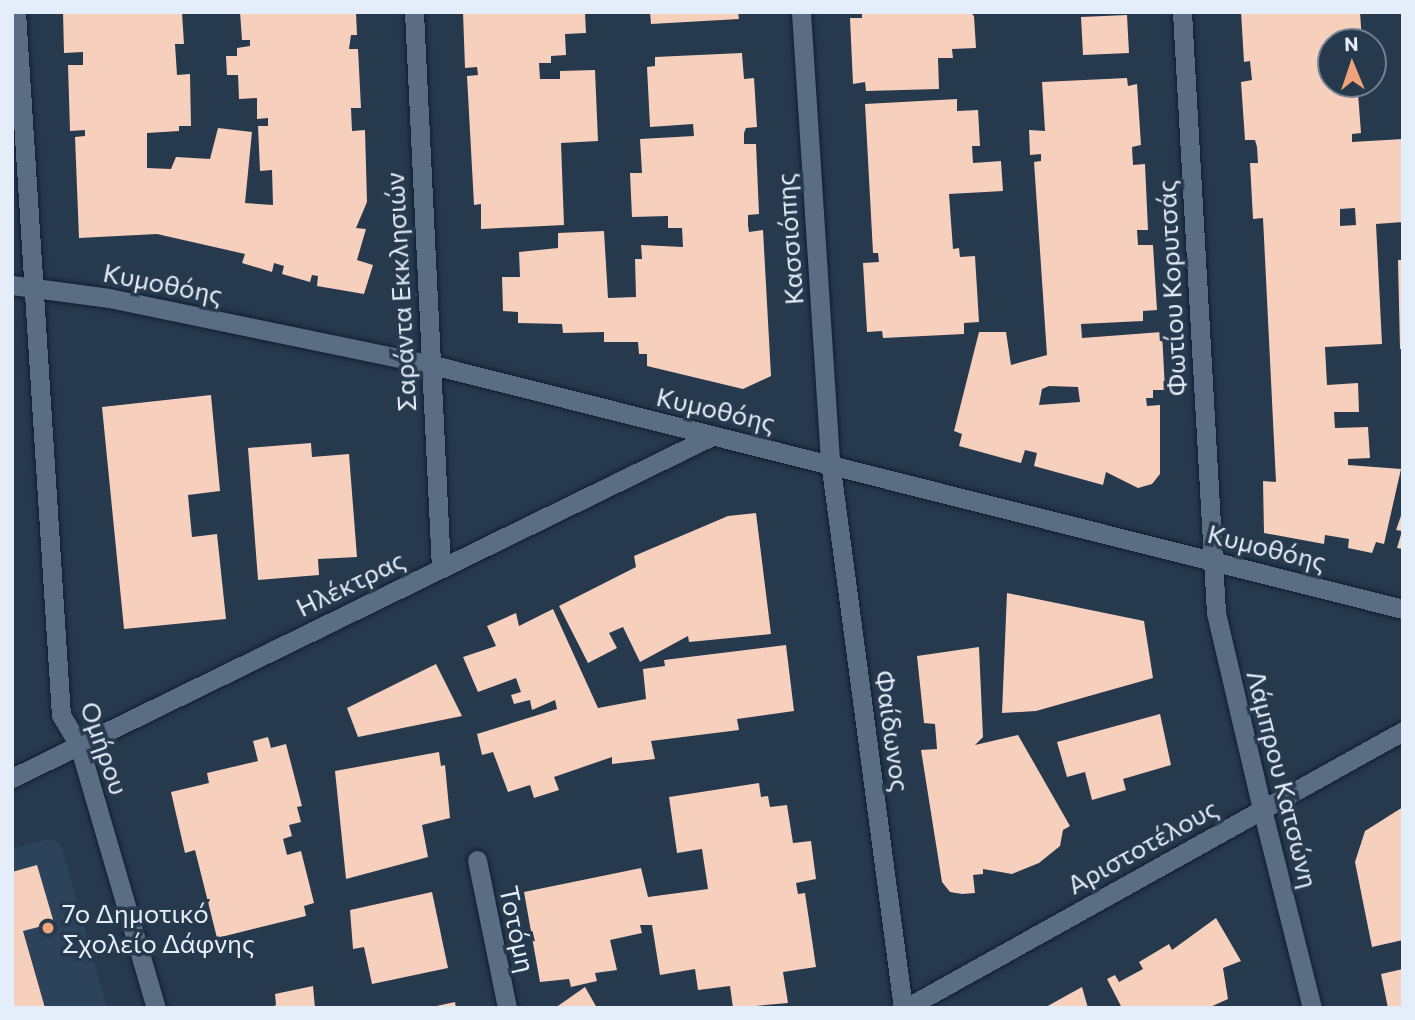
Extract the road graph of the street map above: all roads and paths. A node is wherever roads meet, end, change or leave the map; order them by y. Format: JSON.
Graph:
{"nodes":[{"id":1,"x":16,"y":12,"type":"edge"},
{"id":2,"x":414,"y":12,"type":"edge"},
{"id":3,"x":801,"y":12,"type":"edge"},
{"id":4,"x":1182,"y":12,"type":"edge"},
{"id":5,"x":12,"y":285,"type":"edge"},
{"id":6,"x":36,"y":287,"type":"junction"},
{"id":7,"x":429,"y":364,"type":"junction"},
{"id":8,"x":712,"y":436,"type":"junction"},
{"id":9,"x":830,"y":461,"type":"junction"},
{"id":10,"x":1212,"y":560,"type":"junction"},
{"id":11,"x":441,"y":568,"type":"junction"},
{"id":12,"x":1403,"y":609,"type":"edge"},
{"id":13,"x":1403,"y":731,"type":"edge"},
{"id":14,"x":79,"y":745,"type":"junction"},
{"id":15,"x":12,"y":778,"type":"edge"},
{"id":16,"x":1262,"y":809,"type":"junction"},
{"id":17,"x":477,"y":860,"type":"dead end"},
{"id":18,"x":156,"y":1008,"type":"edge"},
{"id":19,"x":507,"y":1008,"type":"edge"},
{"id":20,"x":904,"y":1008,"type":"edge"},
{"id":21,"x":1312,"y":1008,"type":"edge"}],
"edges":[{"from":1,"to":6,"type":"street","name":"Ομήρου"},
{"from":2,"to":7,"type":"street","name":"Σαράντα Εκκλησιών"},
{"from":3,"to":9,"type":"street","name":"Κασσιόπης"},
{"from":4,"to":10,"type":"street","name":"Φωτίου Κορυτσάς"},
{"from":5,"to":6,"type":"street","name":"Κυμοθόης"},
{"from":6,"to":7,"type":"street","name":"Κυμοθόης"},
{"from":6,"to":14,"type":"street","name":"Ομήρου"},
{"from":7,"to":8,"type":"street","name":"Κυμοθόης"},
{"from":7,"to":11,"type":"street","name":"Σαράντα Εκκλησιών"},
{"from":8,"to":9,"type":"street","name":"Κυμοθόης"},
{"from":8,"to":11,"type":"street","name":"Ηλέκτρας"},
{"from":9,"to":10,"type":"street","name":"Κυμοθόης"},
{"from":9,"to":20,"type":"street","name":"Φαίδωνος"},
{"from":10,"to":12,"type":"street","name":"Κυμοθόης"},
{"from":10,"to":16,"type":"street","name":"Λάμπρου Κατσώνη"},
{"from":11,"to":14,"type":"street","name":"Ηλέκτρας"},
{"from":13,"to":16,"type":"street","name":"Αριστοτέλους"},
{"from":14,"to":15,"type":"street","name":"Ηλέκτρας"},
{"from":14,"to":18,"type":"street","name":"Ομήρου"},
{"from":16,"to":20,"type":"street","name":"Αριστοτέλους"},
{"from":16,"to":21,"type":"street","name":"Λάμπρου Κατσώνη"},
{"from":17,"to":19,"type":"street","name":"Τοτόμη"}]}
